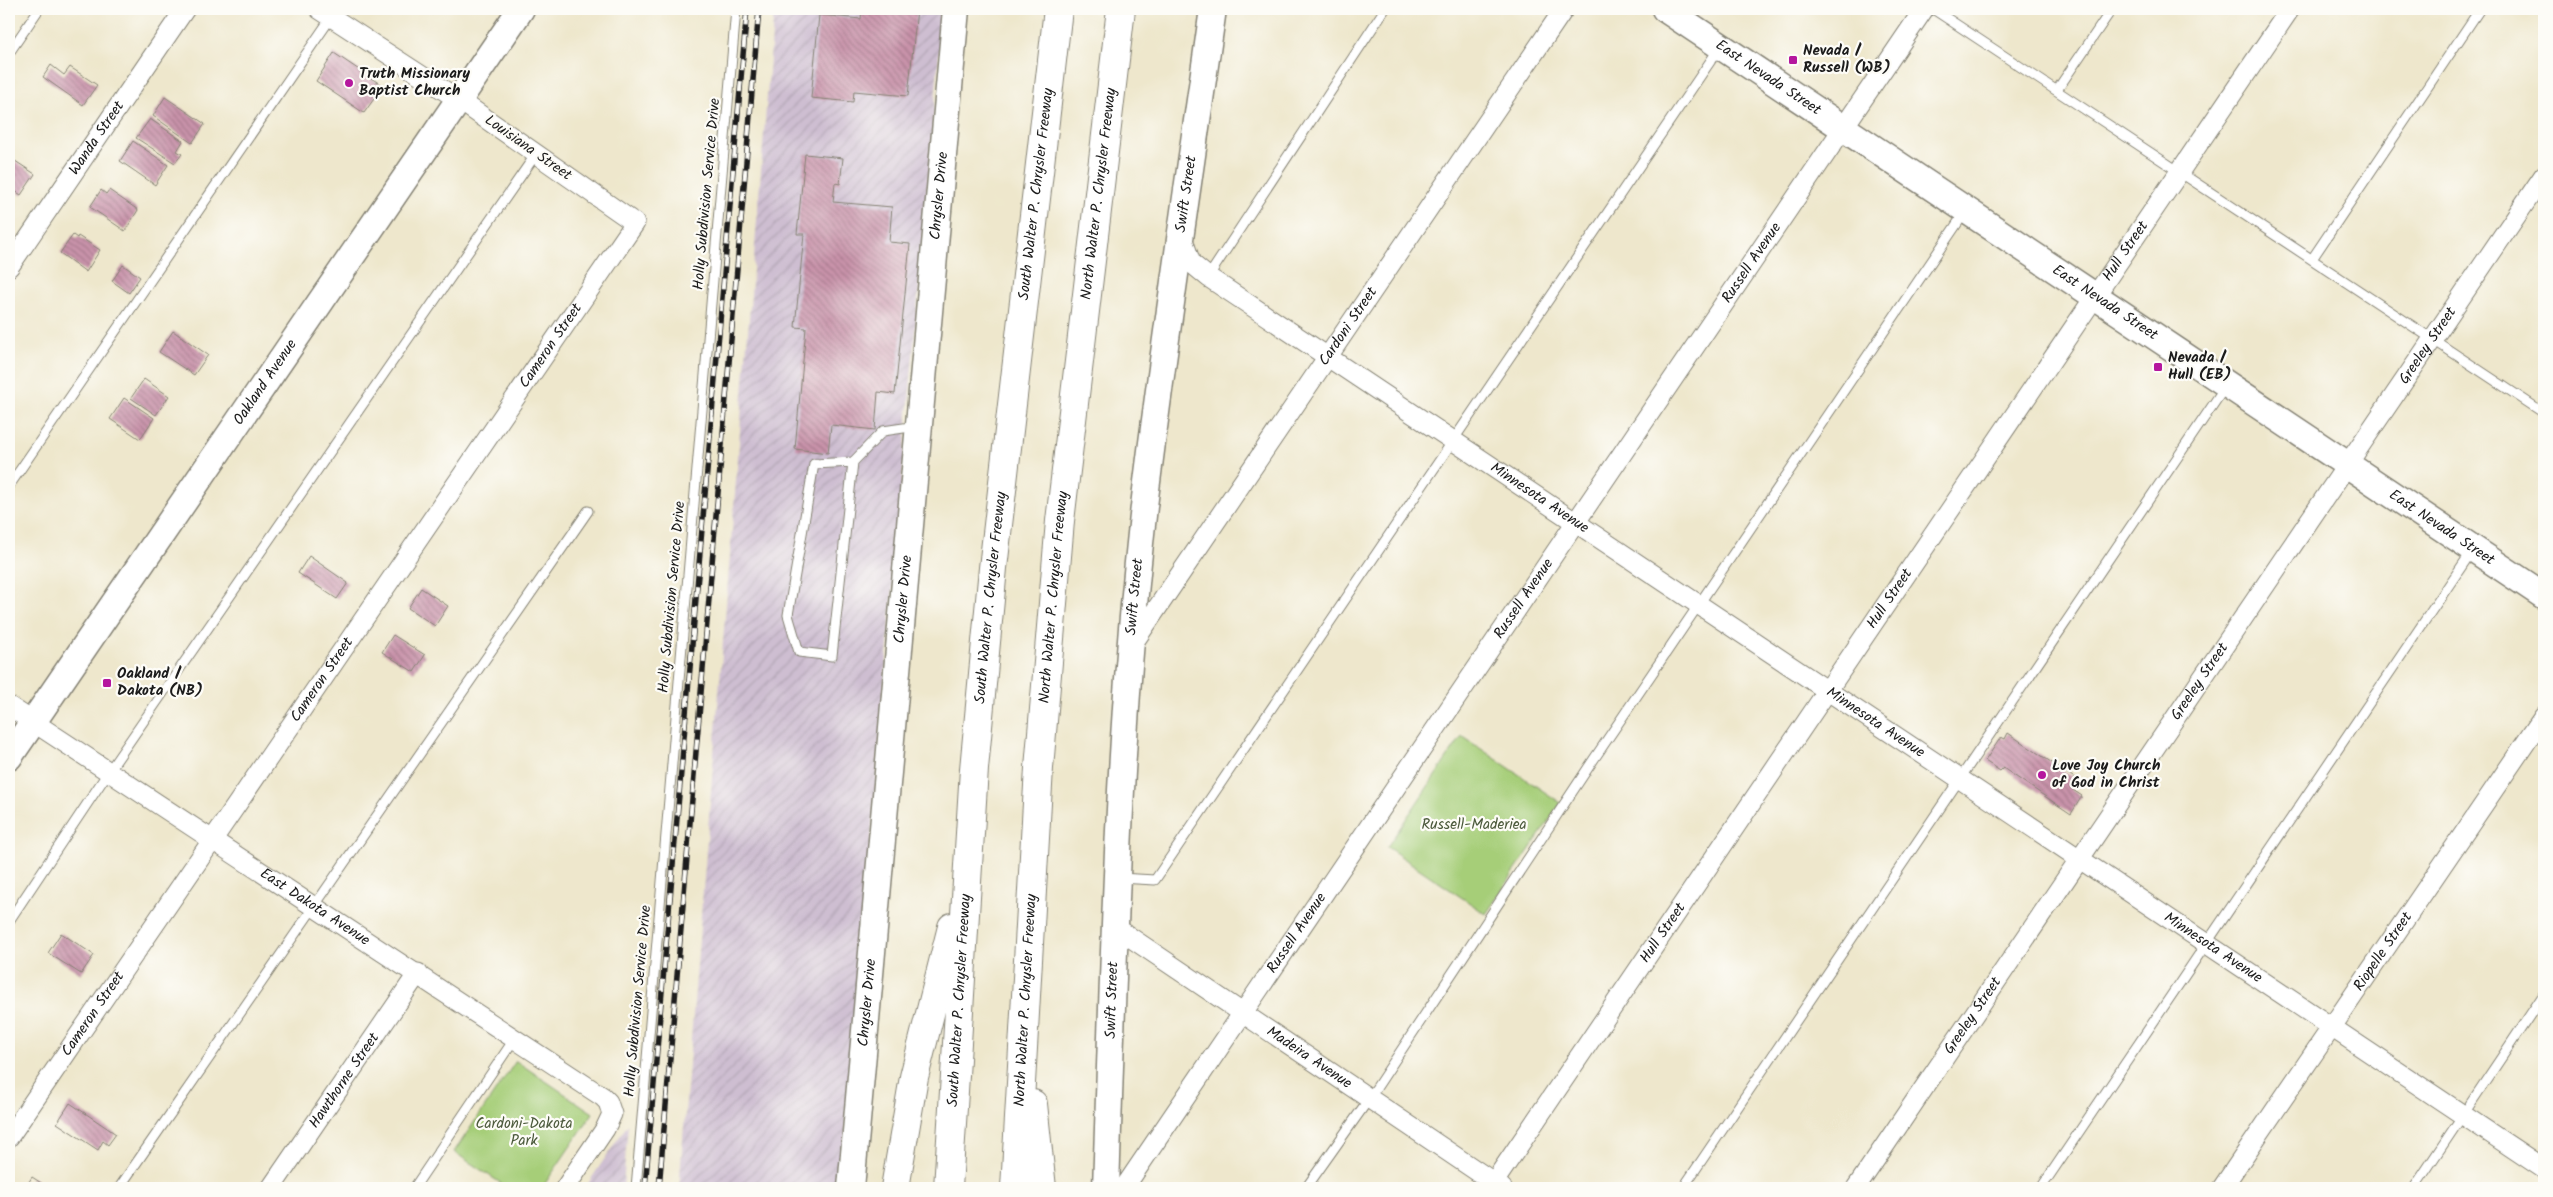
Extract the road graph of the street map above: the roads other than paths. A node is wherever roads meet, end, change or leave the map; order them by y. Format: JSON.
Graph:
{"nodes":[{"id":1,"x":39,"y":9,"type":"edge"},
{"id":2,"x":186,"y":9,"type":"edge"},
{"id":3,"x":521,"y":9,"type":"edge"},
{"id":4,"x":736,"y":9,"type":"edge"},
{"id":5,"x":956,"y":9,"type":"edge"},
{"id":6,"x":1058,"y":9,"type":"edge"},
{"id":7,"x":1122,"y":9,"type":"edge"},
{"id":8,"x":1213,"y":9,"type":"edge"},
{"id":9,"x":1384,"y":9,"type":"edge"},
{"id":10,"x":1564,"y":9,"type":"edge"},
{"id":11,"x":1665,"y":9,"type":"edge"},
{"id":12,"x":1924,"y":9,"type":"edge"},
{"id":13,"x":1933,"y":9,"type":"edge"},
{"id":14,"x":2112,"y":9,"type":"edge"},
{"id":15,"x":2290,"y":9,"type":"edge"},
{"id":16,"x":2480,"y":9,"type":"edge"},
{"id":17,"x":329,"y":11,"type":"edge"},
{"id":18,"x":1721,"y":46,"type":"junction"},
{"id":19,"x":9,"y":53,"type":"edge"},
{"id":20,"x":2057,"y":90,"type":"junction"},
{"id":21,"x":459,"y":100,"type":"junction"},
{"id":22,"x":1843,"y":128,"type":"junction"},
{"id":23,"x":536,"y":154,"type":"junction"},
{"id":24,"x":2180,"y":171,"type":"junction"},
{"id":25,"x":2544,"y":175,"type":"edge"},
{"id":26,"x":1967,"y":210,"type":"junction"},
{"id":27,"x":635,"y":223,"type":"joint"},
{"id":28,"x":1181,"y":234,"type":"junction"},
{"id":29,"x":2312,"y":259,"type":"junction"},
{"id":30,"x":9,"y":267,"type":"edge"},
{"id":31,"x":1177,"y":269,"type":"junction"},
{"id":32,"x":1208,"y":277,"type":"junction"},
{"id":33,"x":2096,"y":296,"type":"junction"},
{"id":34,"x":2433,"y":340,"type":"junction"},
{"id":35,"x":1328,"y":356,"type":"junction"},
{"id":36,"x":2227,"y":384,"type":"junction"},
{"id":37,"x":2544,"y":413,"type":"edge"},
{"id":38,"x":920,"y":425,"type":"junction"},
{"id":39,"x":1454,"y":440,"type":"junction"},
{"id":40,"x":853,"y":462,"type":"junction"},
{"id":41,"x":2348,"y":465,"type":"junction"},
{"id":42,"x":9,"y":486,"type":"edge"},
{"id":43,"x":588,"y":511,"type":"dead end"},
{"id":44,"x":1576,"y":521,"type":"junction"},
{"id":45,"x":2473,"y":548,"type":"junction"},
{"id":46,"x":2544,"y":596,"type":"edge"},
{"id":47,"x":1700,"y":603,"type":"junction"},
{"id":48,"x":1132,"y":644,"type":"junction"},
{"id":49,"x":1829,"y":689,"type":"junction"},
{"id":50,"x":9,"y":706,"type":"edge"},
{"id":51,"x":2544,"y":716,"type":"edge"},
{"id":52,"x":33,"y":722,"type":"junction"},
{"id":53,"x":9,"y":757,"type":"edge"},
{"id":54,"x":109,"y":771,"type":"junction"},
{"id":55,"x":1961,"y":778,"type":"junction"},
{"id":56,"x":212,"y":838,"type":"junction"},
{"id":57,"x":2080,"y":858,"type":"junction"},
{"id":58,"x":968,"y":862,"type":"junction"},
{"id":59,"x":1117,"y":878,"type":"junction"},
{"id":60,"x":314,"y":906,"type":"junction"},
{"id":61,"x":9,"y":921,"type":"edge"},
{"id":62,"x":1115,"y":927,"type":"junction"},
{"id":63,"x":2207,"y":943,"type":"junction"},
{"id":64,"x":418,"y":973,"type":"junction"},
{"id":65,"x":2544,"y":994,"type":"edge"},
{"id":66,"x":1242,"y":1013,"type":"junction"},
{"id":67,"x":2332,"y":1027,"type":"junction"},
{"id":68,"x":1025,"y":1028,"type":"junction"},
{"id":69,"x":515,"y":1038,"type":"junction"},
{"id":70,"x":1369,"y":1099,"type":"junction"},
{"id":71,"x":2464,"y":1115,"type":"junction"},
{"id":72,"x":9,"y":1137,"type":"edge"},
{"id":73,"x":2544,"y":1169,"type":"edge"},
{"id":74,"x":1495,"y":1186,"type":"edge"},
{"id":75,"x":119,"y":1188,"type":"edge"},
{"id":76,"x":271,"y":1188,"type":"edge"},
{"id":77,"x":414,"y":1188,"type":"edge"},
{"id":78,"x":564,"y":1188,"type":"edge"},
{"id":79,"x":636,"y":1188,"type":"edge"},
{"id":80,"x":851,"y":1188,"type":"edge"},
{"id":81,"x":895,"y":1188,"type":"edge"},
{"id":82,"x":948,"y":1188,"type":"edge"},
{"id":83,"x":1015,"y":1188,"type":"edge"},
{"id":84,"x":1042,"y":1188,"type":"edge"},
{"id":85,"x":1106,"y":1188,"type":"edge"},
{"id":86,"x":1124,"y":1188,"type":"edge"},
{"id":87,"x":1306,"y":1188,"type":"edge"},
{"id":88,"x":1683,"y":1188,"type":"edge"},
{"id":89,"x":1856,"y":1188,"type":"edge"},
{"id":90,"x":2041,"y":1188,"type":"edge"},
{"id":91,"x":2222,"y":1188,"type":"edge"},
{"id":92,"x":2414,"y":1188,"type":"edge"}],
"edges":[{"from":1,"to":19,"type":"lane"},
{"from":2,"to":30,"type":"street","name":"Wanda Street"},
{"from":3,"to":21,"type":"main road","name":"Oakland Avenue"},
{"from":4,"to":79,"type":"lane","name":"Holly Subdivision Service Drive"},
{"from":5,"to":38,"type":"main road","name":"Chrysler Drive"},
{"from":6,"to":58,"type":"highway","name":"South Walter P. Chrysler Freeway"},
{"from":7,"to":68,"type":"highway","name":"North Walter P. Chrysler Freeway"},
{"from":8,"to":28,"type":"main road","name":"Swift Street"},
{"from":9,"to":32,"type":"lane"},
{"from":10,"to":35,"type":"street","name":"Cardoni Street"},
{"from":11,"to":18,"type":"main road","name":"East Nevada Street"},
{"from":12,"to":22,"type":"street","name":"Russell Avenue"},
{"from":13,"to":20,"type":"lane"},
{"from":14,"to":20,"type":"lane"},
{"from":15,"to":24,"type":"street","name":"Hull Street"},
{"from":16,"to":29,"type":"lane"},
{"from":17,"to":21,"type":"street","name":"Louisiana Street"},
{"from":17,"to":42,"type":"lane"},
{"from":18,"to":22,"type":"main road","name":"East Nevada Street"},
{"from":18,"to":39,"type":"lane"},
{"from":20,"to":24,"type":"lane"},
{"from":21,"to":23,"type":"street","name":"Louisiana Street"},
{"from":21,"to":52,"type":"main road","name":"Oakland Avenue"},
{"from":22,"to":26,"type":"main road","name":"East Nevada Street"},
{"from":22,"to":44,"type":"street","name":"Russell Avenue"},
{"from":23,"to":27,"type":"street","name":"Louisiana Street"},
{"from":23,"to":54,"type":"lane"},
{"from":24,"to":29,"type":"lane"},
{"from":24,"to":33,"type":"street","name":"Hull Street"},
{"from":25,"to":34,"type":"street","name":"Greeley Street"},
{"from":26,"to":33,"type":"main road","name":"East Nevada Street"},
{"from":26,"to":47,"type":"lane"},
{"from":27,"to":56,"type":"street","name":"Cameron Street"},
{"from":28,"to":31,"type":"main road","name":"Swift Street"},
{"from":28,"to":32,"type":"street","name":"Minnesota Avenue"},
{"from":29,"to":34,"type":"lane"},
{"from":31,"to":32,"type":"street","name":"Minnesota Avenue"},
{"from":31,"to":48,"type":"main road","name":"Swift Street"},
{"from":32,"to":35,"type":"street","name":"Minnesota Avenue"},
{"from":33,"to":36,"type":"main road","name":"East Nevada Street"},
{"from":33,"to":49,"type":"street","name":"Hull Street"},
{"from":34,"to":37,"type":"lane"},
{"from":34,"to":41,"type":"street","name":"Greeley Street"},
{"from":35,"to":39,"type":"street","name":"Minnesota Avenue"},
{"from":35,"to":48,"type":"street","name":"Cardoni Street"},
{"from":36,"to":41,"type":"main road","name":"East Nevada Street"},
{"from":36,"to":55,"type":"lane"},
{"from":38,"to":40,"type":"lane"},
{"from":38,"to":80,"type":"main road","name":"Chrysler Drive"},
{"from":39,"to":44,"type":"street","name":"Minnesota Avenue"},
{"from":39,"to":59,"type":"lane"},
{"from":40,"to":40,"type":"lane"},
{"from":41,"to":45,"type":"main road","name":"East Nevada Street"},
{"from":41,"to":57,"type":"street","name":"Greeley Street"},
{"from":43,"to":60,"type":"lane"},
{"from":44,"to":47,"type":"street","name":"Minnesota Avenue"},
{"from":44,"to":66,"type":"street","name":"Russell Avenue"},
{"from":45,"to":46,"type":"main road","name":"East Nevada Street"},
{"from":45,"to":63,"type":"lane"},
{"from":47,"to":49,"type":"street","name":"Minnesota Avenue"},
{"from":47,"to":70,"type":"lane"},
{"from":48,"to":59,"type":"main road","name":"Swift Street"},
{"from":49,"to":55,"type":"street","name":"Minnesota Avenue"},
{"from":49,"to":74,"type":"street","name":"Hull Street"},
{"from":50,"to":52,"type":"street","name":"East Dakota Avenue"},
{"from":51,"to":67,"type":"street","name":"Riopelle Street"},
{"from":52,"to":53,"type":"main road","name":"Oakland Avenue"},
{"from":52,"to":54,"type":"street","name":"East Dakota Avenue"},
{"from":54,"to":56,"type":"street","name":"East Dakota Avenue"},
{"from":54,"to":61,"type":"lane"},
{"from":55,"to":57,"type":"street","name":"Minnesota Avenue"},
{"from":55,"to":88,"type":"lane"},
{"from":56,"to":60,"type":"street","name":"East Dakota Avenue"},
{"from":56,"to":72,"type":"street","name":"Cameron Street"},
{"from":57,"to":63,"type":"street","name":"Minnesota Avenue"},
{"from":57,"to":89,"type":"street","name":"Greeley Street"},
{"from":58,"to":81,"type":"highway"},
{"from":58,"to":82,"type":"highway","name":"South Walter P. Chrysler Freeway"},
{"from":59,"to":62,"type":"main road","name":"Swift Street"},
{"from":60,"to":64,"type":"street","name":"East Dakota Avenue"},
{"from":60,"to":75,"type":"lane"},
{"from":62,"to":66,"type":"street","name":"Madeira Avenue"},
{"from":62,"to":85,"type":"main road","name":"Swift Street"},
{"from":63,"to":67,"type":"street","name":"Minnesota Avenue"},
{"from":63,"to":90,"type":"lane"},
{"from":64,"to":69,"type":"street","name":"East Dakota Avenue"},
{"from":64,"to":76,"type":"street","name":"Hawthorne Street"},
{"from":65,"to":71,"type":"lane"},
{"from":66,"to":70,"type":"street","name":"Madeira Avenue"},
{"from":66,"to":86,"type":"street","name":"Russell Avenue"},
{"from":67,"to":71,"type":"street","name":"Minnesota Avenue"},
{"from":67,"to":91,"type":"street","name":"Riopelle Street"},
{"from":68,"to":83,"type":"highway","name":"North Walter P. Chrysler Freeway"},
{"from":68,"to":84,"type":"highway"},
{"from":69,"to":77,"type":"lane"},
{"from":69,"to":78,"type":"street","name":"East Dakota Avenue"},
{"from":70,"to":74,"type":"street","name":"Madeira Avenue"},
{"from":70,"to":87,"type":"lane"},
{"from":71,"to":73,"type":"street","name":"Minnesota Avenue"},
{"from":71,"to":92,"type":"lane"}]}
